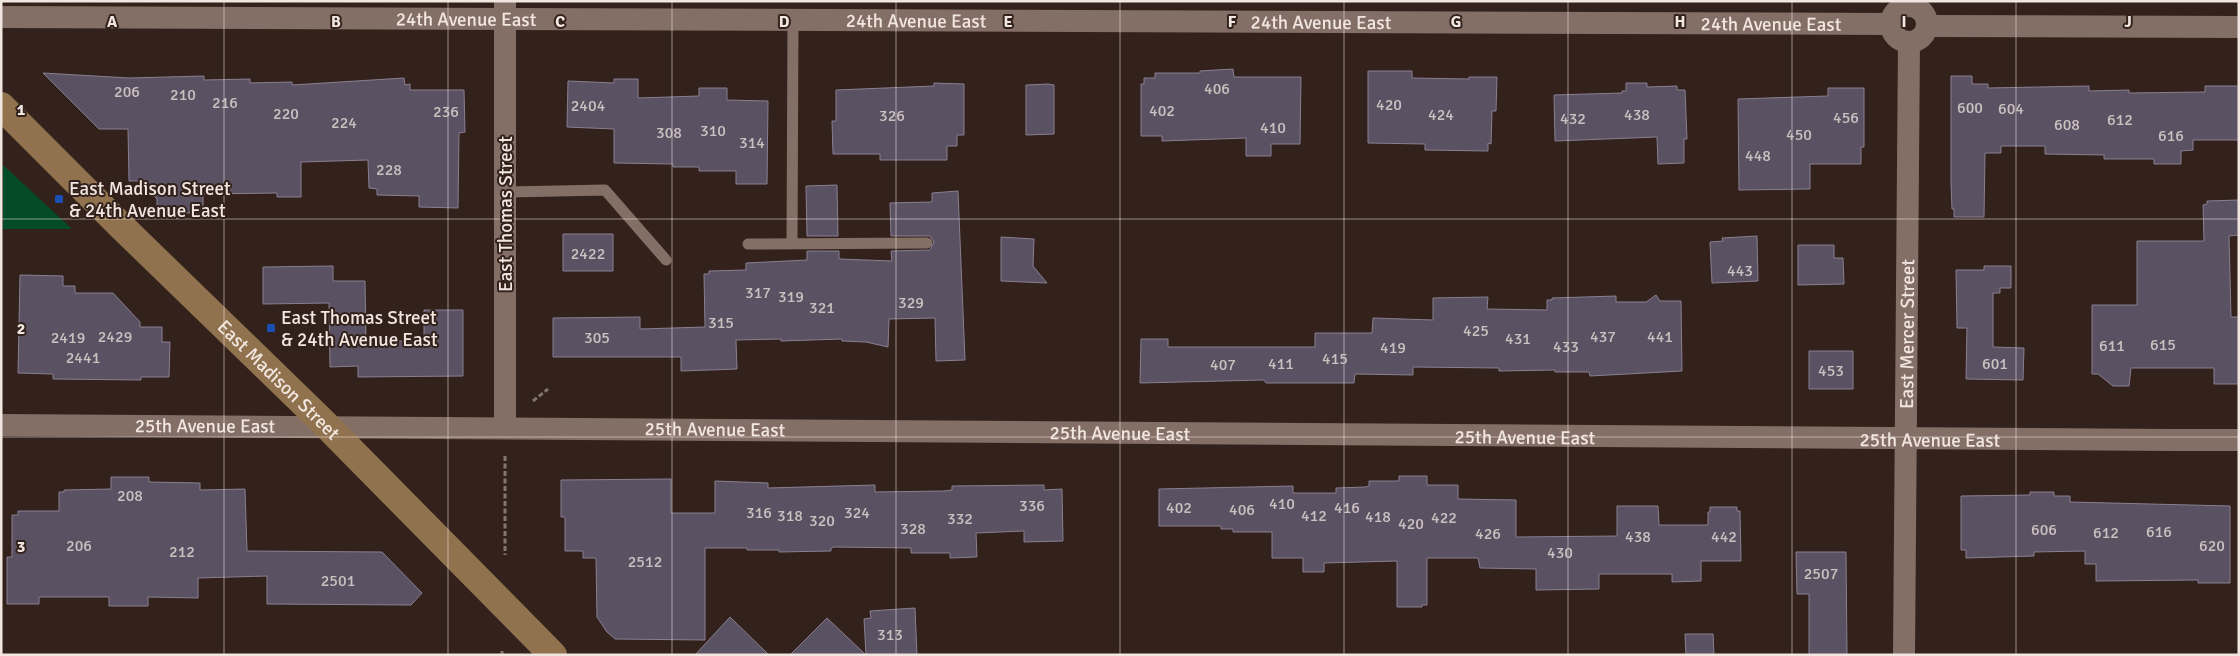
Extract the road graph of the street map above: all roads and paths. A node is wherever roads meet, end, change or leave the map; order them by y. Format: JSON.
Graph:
{"nodes":[{"id":1,"x":1909,"y":4,"type":"edge"},
{"id":2,"x":505,"y":9,"type":"edge"},
{"id":3,"x":1101,"y":10,"type":"edge"},
{"id":4,"x":1,"y":17,"type":"edge"},
{"id":5,"x":793,"y":21,"type":"junction"},
{"id":6,"x":1891,"y":24,"type":"junction"},
{"id":7,"x":1927,"y":26,"type":"junction"},
{"id":8,"x":2239,"y":27,"type":"edge"},
{"id":9,"x":1909,"y":42,"type":"junction"},
{"id":10,"x":1,"y":106,"type":"edge"},
{"id":11,"x":506,"y":192,"type":"junction"},
{"id":12,"x":927,"y":243,"type":"dead end"},
{"id":13,"x":748,"y":244,"type":"dead end"},
{"id":14,"x":792,"y":244,"type":"junction"},
{"id":15,"x":666,"y":260,"type":"dead end"},
{"id":16,"x":548,"y":389,"type":"dead end"},
{"id":17,"x":529,"y":405,"type":"dead end"},
{"id":18,"x":325,"y":424,"type":"junction"},
{"id":19,"x":1,"y":425,"type":"edge"},
{"id":20,"x":505,"y":426,"type":"junction"},
{"id":21,"x":1906,"y":440,"type":"junction"},
{"id":22,"x":2239,"y":440,"type":"edge"},
{"id":23,"x":505,"y":456,"type":"dead end"},
{"id":24,"x":505,"y":555,"type":"dead end"},
{"id":25,"x":553,"y":655,"type":"edge"},
{"id":26,"x":1904,"y":655,"type":"edge"}],
"edges":[{"from":1,"to":6,"type":"street"},
{"from":1,"to":7,"type":"street"},
{"from":2,"to":4,"type":"street","name":"24th Avenue East"},
{"from":2,"to":5,"type":"street","name":"24th Avenue East"},
{"from":2,"to":11,"type":"street","name":"East Thomas Street"},
{"from":3,"to":5,"type":"street","name":"24th Avenue East"},
{"from":3,"to":6,"type":"street","name":"24th Avenue East"},
{"from":5,"to":14,"type":"lane"},
{"from":6,"to":9,"type":"street"},
{"from":7,"to":8,"type":"street"},
{"from":7,"to":9,"type":"street"},
{"from":9,"to":21,"type":"street","name":"East Mercer Street"},
{"from":10,"to":18,"type":"main road","name":"East Madison Street"},
{"from":11,"to":15,"type":"lane"},
{"from":11,"to":20,"type":"street","name":"East Thomas Street"},
{"from":12,"to":14,"type":"lane"},
{"from":13,"to":14,"type":"lane"},
{"from":16,"to":17,"type":"path"},
{"from":18,"to":19,"type":"street","name":"25th Avenue East"},
{"from":18,"to":20,"type":"street","name":"25th Avenue East"},
{"from":18,"to":25,"type":"main road","name":"East Madison Street"},
{"from":20,"to":21,"type":"street","name":"25th Avenue East"},
{"from":21,"to":22,"type":"street","name":"25th Avenue East"},
{"from":21,"to":26,"type":"street","name":"East Mercer Street"},
{"from":23,"to":24,"type":"path"}]}
